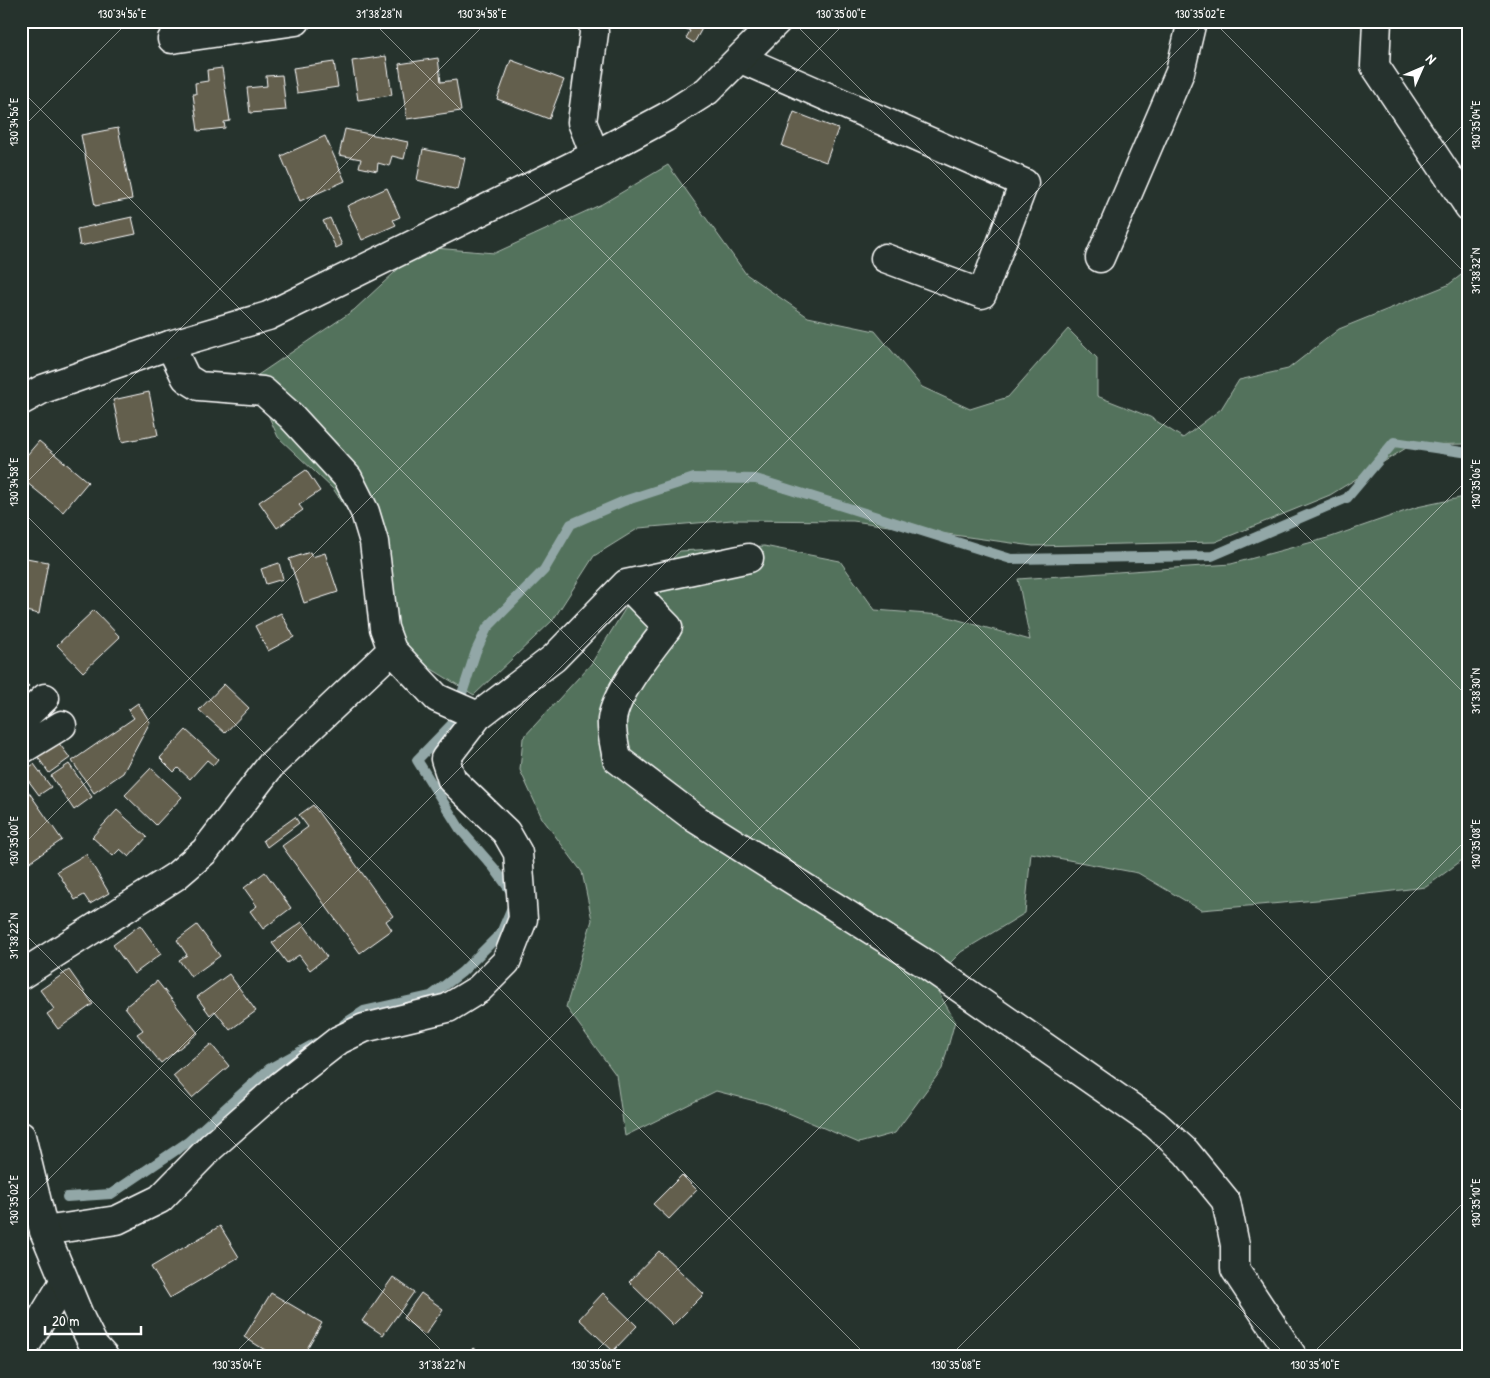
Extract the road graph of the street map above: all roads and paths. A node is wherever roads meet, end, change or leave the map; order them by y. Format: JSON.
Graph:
{"nodes":[{"id":1,"x":296,"y":21,"type":"edge"},
{"id":2,"x":593,"y":21,"type":"edge"},
{"id":3,"x":777,"y":21,"type":"edge"},
{"id":4,"x":1192,"y":21,"type":"edge"},
{"id":5,"x":1377,"y":21,"type":"edge"},
{"id":6,"x":172,"y":39,"type":"dead end"},
{"id":7,"x":741,"y":60,"type":"junction"},
{"id":8,"x":595,"y":155,"type":"junction"},
{"id":9,"x":1469,"y":207,"type":"edge"},
{"id":10,"x":885,"y":258,"type":"dead end"},
{"id":11,"x":1100,"y":258,"type":"dead end"},
{"id":12,"x":170,"y":345,"type":"junction"},
{"id":13,"x":21,"y":401,"type":"edge"},
{"id":14,"x":749,"y":558,"type":"dead end"},
{"id":15,"x":626,"y":584,"type":"junction"},
{"id":16,"x":392,"y":650,"type":"junction"},
{"id":17,"x":45,"y":698,"type":"dead end"},
{"id":18,"x":478,"y":716,"type":"junction"},
{"id":19,"x":21,"y":720,"type":"edge"},
{"id":20,"x":62,"y":724,"type":"dead end"},
{"id":21,"x":21,"y":750,"type":"edge"},
{"id":22,"x":21,"y":975,"type":"edge"},
{"id":23,"x":21,"y":1136,"type":"edge"},
{"id":24,"x":44,"y":1231,"type":"junction"},
{"id":25,"x":64,"y":1282,"type":"junction"},
{"id":26,"x":21,"y":1354,"type":"edge"},
{"id":27,"x":104,"y":1357,"type":"edge"},
{"id":28,"x":1293,"y":1357,"type":"edge"}],
"edges":[{"from":1,"to":6,"type":"street"},
{"from":2,"to":8,"type":"street"},
{"from":3,"to":7,"type":"street"},
{"from":4,"to":11,"type":"street"},
{"from":5,"to":9,"type":"street"},
{"from":7,"to":8,"type":"street"},
{"from":7,"to":10,"type":"street"},
{"from":8,"to":12,"type":"street"},
{"from":12,"to":13,"type":"street"},
{"from":12,"to":16,"type":"street"},
{"from":14,"to":15,"type":"street"},
{"from":15,"to":18,"type":"street"},
{"from":15,"to":28,"type":"street"},
{"from":16,"to":18,"type":"street"},
{"from":16,"to":22,"type":"street"},
{"from":17,"to":19,"type":"street"},
{"from":18,"to":24,"type":"street"},
{"from":20,"to":21,"type":"street"},
{"from":23,"to":24,"type":"street"},
{"from":24,"to":25,"type":"street"},
{"from":25,"to":26,"type":"street"},
{"from":25,"to":27,"type":"street"}]}
